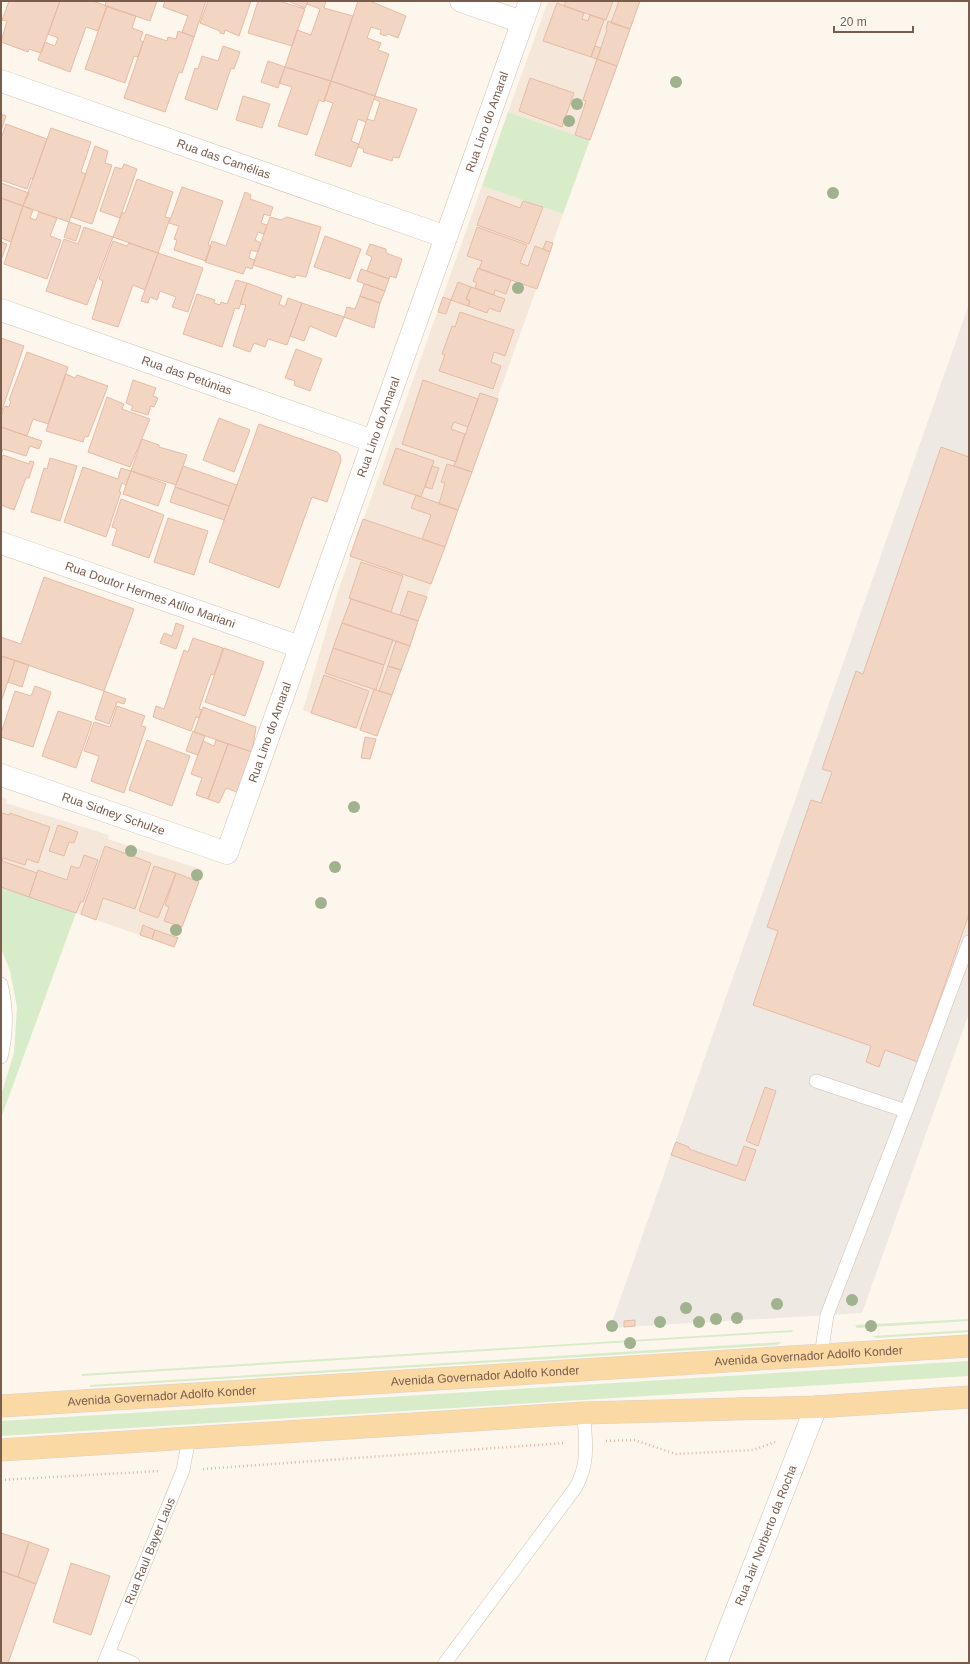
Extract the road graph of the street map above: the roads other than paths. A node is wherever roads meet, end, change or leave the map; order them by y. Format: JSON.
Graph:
{"nodes":[{"id":1,"x":461,"y":1,"type":"edge"},
{"id":2,"x":530,"y":1,"type":"edge"},
{"id":3,"x":522,"y":22,"type":"junction"},
{"id":4,"x":1,"y":81,"type":"edge"},
{"id":5,"x":446,"y":236,"type":"junction"},
{"id":6,"x":1,"y":310,"type":"edge"},
{"id":7,"x":373,"y":441,"type":"junction"},
{"id":8,"x":1,"y":543,"type":"edge"},
{"id":9,"x":300,"y":647,"type":"junction"},
{"id":10,"x":1,"y":775,"type":"edge"},
{"id":11,"x":227,"y":853,"type":"joint"},
{"id":12,"x":969,"y":942,"type":"edge"},
{"id":13,"x":1,"y":984,"type":"edge"},
{"id":14,"x":1,"y":1057,"type":"edge"},
{"id":15,"x":816,"y":1081,"type":"dead end"},
{"id":16,"x":906,"y":1111,"type":"junction"},
{"id":17,"x":969,"y":1346,"type":"edge"},
{"id":18,"x":821,"y":1356,"type":"junction"},
{"id":19,"x":969,"y":1397,"type":"edge"},
{"id":20,"x":1,"y":1406,"type":"edge"},
{"id":21,"x":816,"y":1407,"type":"junction"},
{"id":22,"x":584,"y":1413,"type":"junction"},
{"id":23,"x":189,"y":1438,"type":"junction"},
{"id":24,"x":1,"y":1450,"type":"edge"},
{"id":25,"x":106,"y":1658,"type":"edge"},
{"id":26,"x":133,"y":1663,"type":"edge"},
{"id":27,"x":445,"y":1663,"type":"edge"},
{"id":28,"x":716,"y":1663,"type":"edge"}],
"edges":[{"from":1,"to":3,"type":"street"},
{"from":2,"to":3,"type":"street","name":"Rua Lino do Amaral"},
{"from":3,"to":5,"type":"street","name":"Rua Lino do Amaral"},
{"from":4,"to":5,"type":"street","name":"Rua das Camélias"},
{"from":5,"to":7,"type":"street","name":"Rua Lino do Amaral"},
{"from":6,"to":7,"type":"street","name":"Rua das Petúnias"},
{"from":7,"to":9,"type":"street","name":"Rua Lino do Amaral"},
{"from":8,"to":9,"type":"street","name":"Rua Doutor Hermes Atílio Mariani"},
{"from":9,"to":11,"type":"street","name":"Rua Lino do Amaral"},
{"from":10,"to":11,"type":"street","name":"Rua Sidney Schulze"},
{"from":12,"to":16,"type":"lane"},
{"from":13,"to":14,"type":"lane"},
{"from":15,"to":16,"type":"lane"},
{"from":16,"to":18,"type":"lane"},
{"from":17,"to":18,"type":"main road","name":"Avenida Governador Adolfo Konder"},
{"from":18,"to":20,"type":"main road","name":"Avenida Governador Adolfo Konder"},
{"from":19,"to":21,"type":"main road"},
{"from":21,"to":22,"type":"main road"},
{"from":21,"to":28,"type":"street","name":"Rua Jair Norberto da Rocha"},
{"from":22,"to":23,"type":"main road"},
{"from":22,"to":27,"type":"lane"},
{"from":23,"to":24,"type":"main road"},
{"from":23,"to":25,"type":"lane","name":"Rua Raul Bayer Laus"},
{"from":25,"to":26,"type":"lane"}]}
